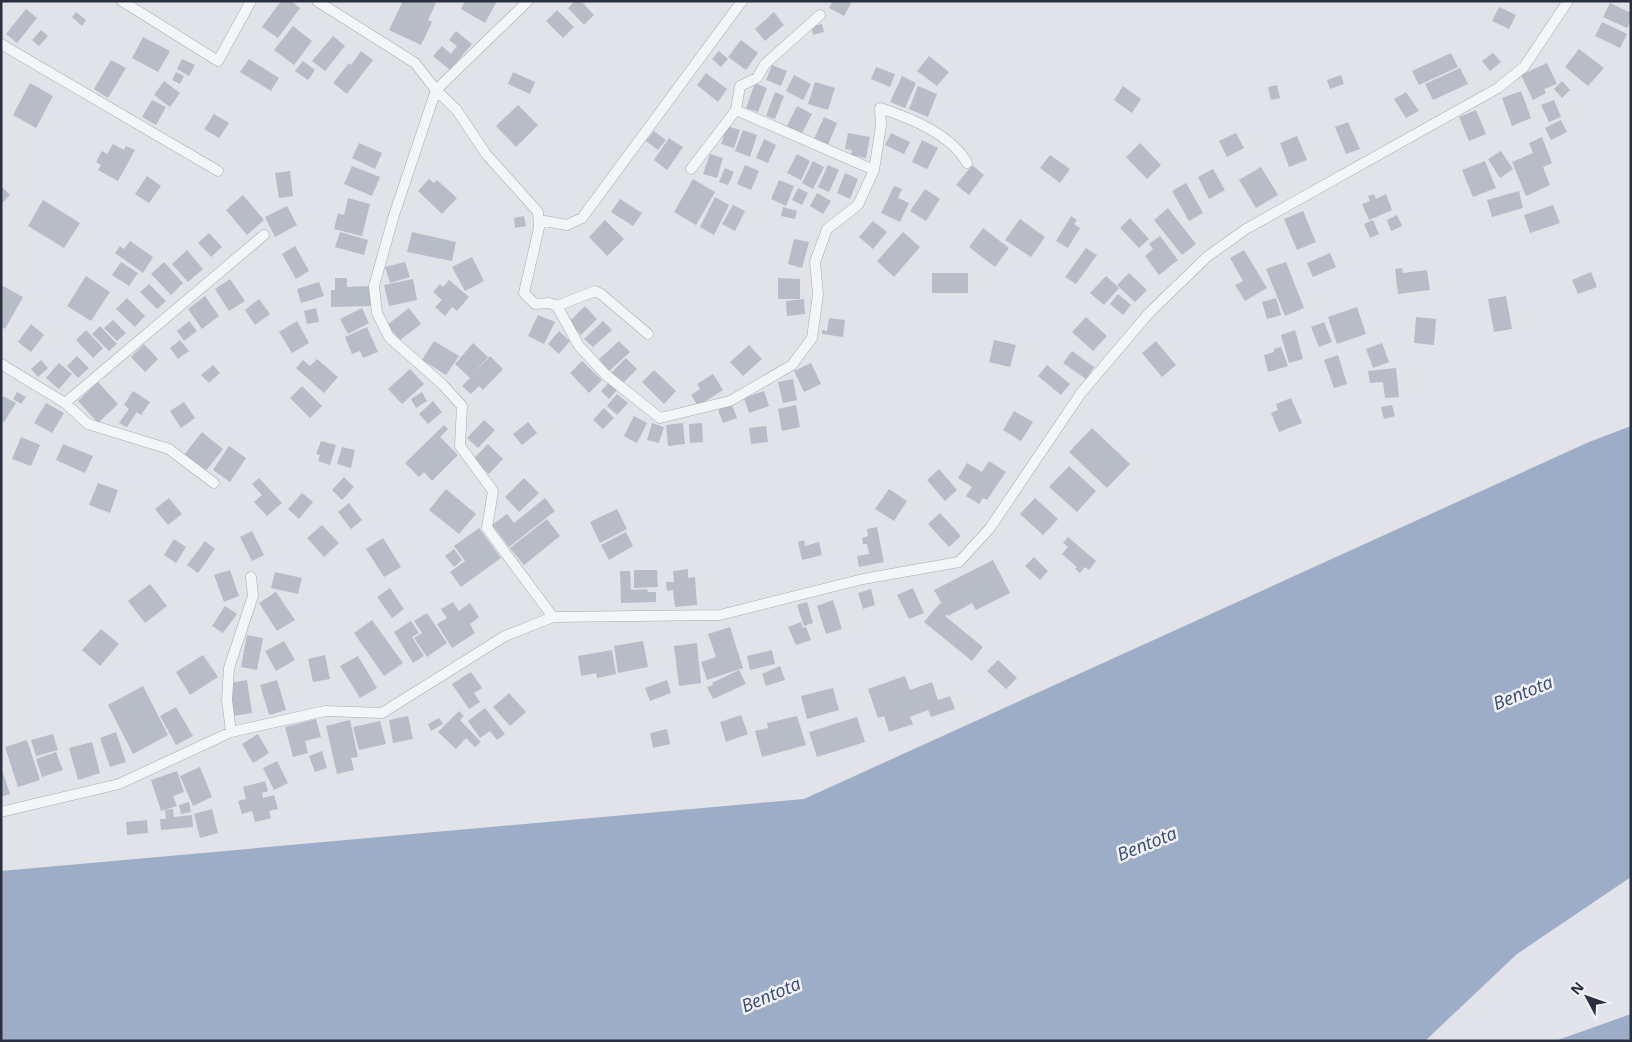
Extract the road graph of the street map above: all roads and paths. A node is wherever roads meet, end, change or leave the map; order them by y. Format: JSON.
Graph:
{"nodes":[{"id":1,"x":122,"y":1,"type":"edge"},
{"id":2,"x":251,"y":1,"type":"edge"},
{"id":3,"x":317,"y":1,"type":"edge"},
{"id":4,"x":528,"y":1,"type":"edge"},
{"id":5,"x":742,"y":1,"type":"edge"},
{"id":6,"x":1568,"y":1,"type":"edge"},
{"id":7,"x":820,"y":15,"type":"dead end"},
{"id":8,"x":1,"y":44,"type":"edge"},
{"id":9,"x":436,"y":90,"type":"junction"},
{"id":10,"x":736,"y":110,"type":"junction"},
{"id":11,"x":967,"y":162,"type":"dead end"},
{"id":12,"x":691,"y":169,"type":"dead end"},
{"id":13,"x":874,"y":170,"type":"junction"},
{"id":14,"x":218,"y":171,"type":"dead end"},
{"id":15,"x":538,"y":220,"type":"junction"},
{"id":16,"x":264,"y":235,"type":"dead end"},
{"id":17,"x":557,"y":306,"type":"junction"},
{"id":18,"x":648,"y":334,"type":"dead end"},
{"id":19,"x":1,"y":364,"type":"edge"},
{"id":20,"x":65,"y":402,"type":"junction"},
{"id":21,"x":214,"y":482,"type":"dead end"},
{"id":22,"x":251,"y":577,"type":"dead end"},
{"id":23,"x":553,"y":617,"type":"junction"},
{"id":24,"x":231,"y":732,"type":"junction"},
{"id":25,"x":1,"y":812,"type":"edge"}],
"edges":[{"from":1,"to":2,"type":"street"},
{"from":3,"to":9,"type":"street"},
{"from":4,"to":9,"type":"street"},
{"from":5,"to":15,"type":"street"},
{"from":6,"to":23,"type":"street"},
{"from":7,"to":10,"type":"street"},
{"from":8,"to":14,"type":"street"},
{"from":9,"to":15,"type":"street"},
{"from":9,"to":23,"type":"street"},
{"from":10,"to":12,"type":"street"},
{"from":10,"to":13,"type":"street"},
{"from":11,"to":13,"type":"street"},
{"from":13,"to":17,"type":"street"},
{"from":15,"to":17,"type":"street"},
{"from":16,"to":20,"type":"street"},
{"from":17,"to":18,"type":"street"},
{"from":19,"to":20,"type":"street"},
{"from":20,"to":21,"type":"street"},
{"from":22,"to":24,"type":"street"},
{"from":23,"to":24,"type":"street"},
{"from":24,"to":25,"type":"street"}]}
